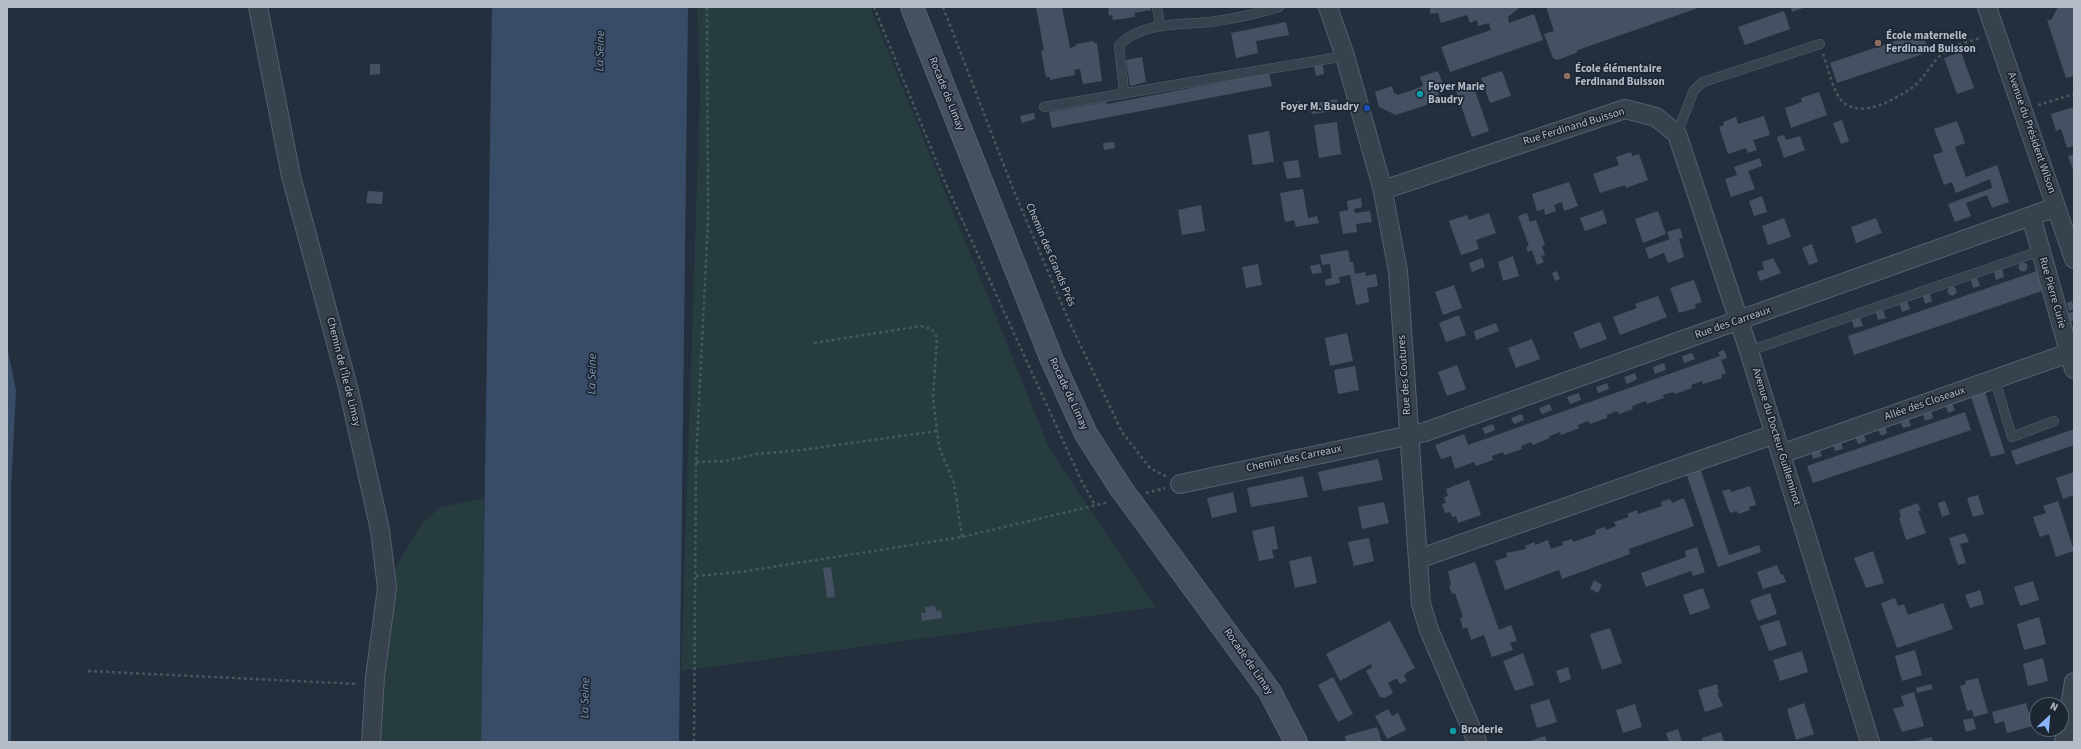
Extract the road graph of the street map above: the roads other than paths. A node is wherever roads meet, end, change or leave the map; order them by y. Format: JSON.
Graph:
{"nodes":[{"id":1,"x":258,"y":7,"type":"edge"},
{"id":2,"x":912,"y":7,"type":"edge"},
{"id":3,"x":1157,"y":7,"type":"edge"},
{"id":4,"x":1279,"y":7,"type":"edge"},
{"id":5,"x":1328,"y":7,"type":"edge"},
{"id":6,"x":1987,"y":7,"type":"edge"},
{"id":7,"x":1160,"y":25,"type":"junction"},
{"id":8,"x":1820,"y":44,"type":"road end"},
{"id":9,"x":1345,"y":56,"type":"junction"},
{"id":10,"x":1124,"y":92,"type":"junction"},
{"id":11,"x":1044,"y":107,"type":"dead end"},
{"id":12,"x":1677,"y":134,"type":"junction"},
{"id":13,"x":1383,"y":190,"type":"junction"},
{"id":14,"x":2056,"y":207,"type":"junction"},
{"id":15,"x":2031,"y":216,"type":"junction"},
{"id":16,"x":2040,"y":251,"type":"junction"},
{"id":17,"x":2074,"y":259,"type":"edge"},
{"id":18,"x":1739,"y":321,"type":"junction"},
{"id":19,"x":1749,"y":351,"type":"junction"},
{"id":20,"x":2072,"y":361,"type":"edge"},
{"id":21,"x":1995,"y":380,"type":"junction"},
{"id":22,"x":2054,"y":421,"type":"dead end"},
{"id":23,"x":1408,"y":434,"type":"junction"},
{"id":24,"x":1775,"y":434,"type":"junction"},
{"id":25,"x":1781,"y":454,"type":"junction"},
{"id":26,"x":1180,"y":484,"type":"road end"},
{"id":27,"x":1418,"y":559,"type":"junction"},
{"id":28,"x":2074,"y":682,"type":"edge"},
{"id":29,"x":371,"y":742,"type":"edge"},
{"id":30,"x":1296,"y":742,"type":"edge"},
{"id":31,"x":1477,"y":742,"type":"edge"},
{"id":32,"x":1870,"y":742,"type":"edge"},
{"id":33,"x":2064,"y":742,"type":"edge"}],
"edges":[{"from":1,"to":29,"type":"street","name":"Chemin de l'Île de Limay"},
{"from":2,"to":30,"type":"main road","name":"Rocade de Limay"},
{"from":3,"to":7,"type":"lane"},
{"from":4,"to":7,"type":"lane"},
{"from":5,"to":9,"type":"street","name":"Rue des Coutures"},
{"from":6,"to":14,"type":"street","name":"Avenue du Président Wilson"},
{"from":7,"to":10,"type":"lane"},
{"from":8,"to":12,"type":"lane"},
{"from":9,"to":10,"type":"lane"},
{"from":9,"to":13,"type":"street","name":"Rue des Coutures"},
{"from":10,"to":11,"type":"lane"},
{"from":12,"to":13,"type":"street","name":"Rue Ferdinand Buisson"},
{"from":12,"to":18,"type":"street","name":"Avenue du Docteur Guilleminot"},
{"from":13,"to":23,"type":"street","name":"Rue des Coutures"},
{"from":14,"to":15,"type":"street","name":"Rue des Carreaux"},
{"from":14,"to":17,"type":"street","name":"Avenue du Président Wilson"},
{"from":15,"to":16,"type":"street","name":"Rue Pierre Curie"},
{"from":15,"to":18,"type":"street","name":"Rue des Carreaux"},
{"from":16,"to":19,"type":"lane"},
{"from":16,"to":20,"type":"street","name":"Rue Pierre Curie"},
{"from":18,"to":19,"type":"street","name":"Avenue du Docteur Guilleminot"},
{"from":18,"to":23,"type":"street","name":"Rue des Carreaux"},
{"from":19,"to":24,"type":"street","name":"Avenue du Docteur Guilleminot"},
{"from":20,"to":21,"type":"street","name":"Allée des Closeaux"},
{"from":21,"to":22,"type":"lane"},
{"from":21,"to":25,"type":"street","name":"Allée des Closeaux"},
{"from":23,"to":26,"type":"street","name":"Chemin des Carreaux"},
{"from":23,"to":27,"type":"street","name":"Rue des Coutures"},
{"from":24,"to":25,"type":"street","name":"Avenue du Docteur Guilleminot"},
{"from":24,"to":27,"type":"street"},
{"from":25,"to":32,"type":"street","name":"Avenue du Docteur Guilleminot"},
{"from":27,"to":31,"type":"street","name":"Rue des Coutures"},
{"from":28,"to":33,"type":"street"}]}
